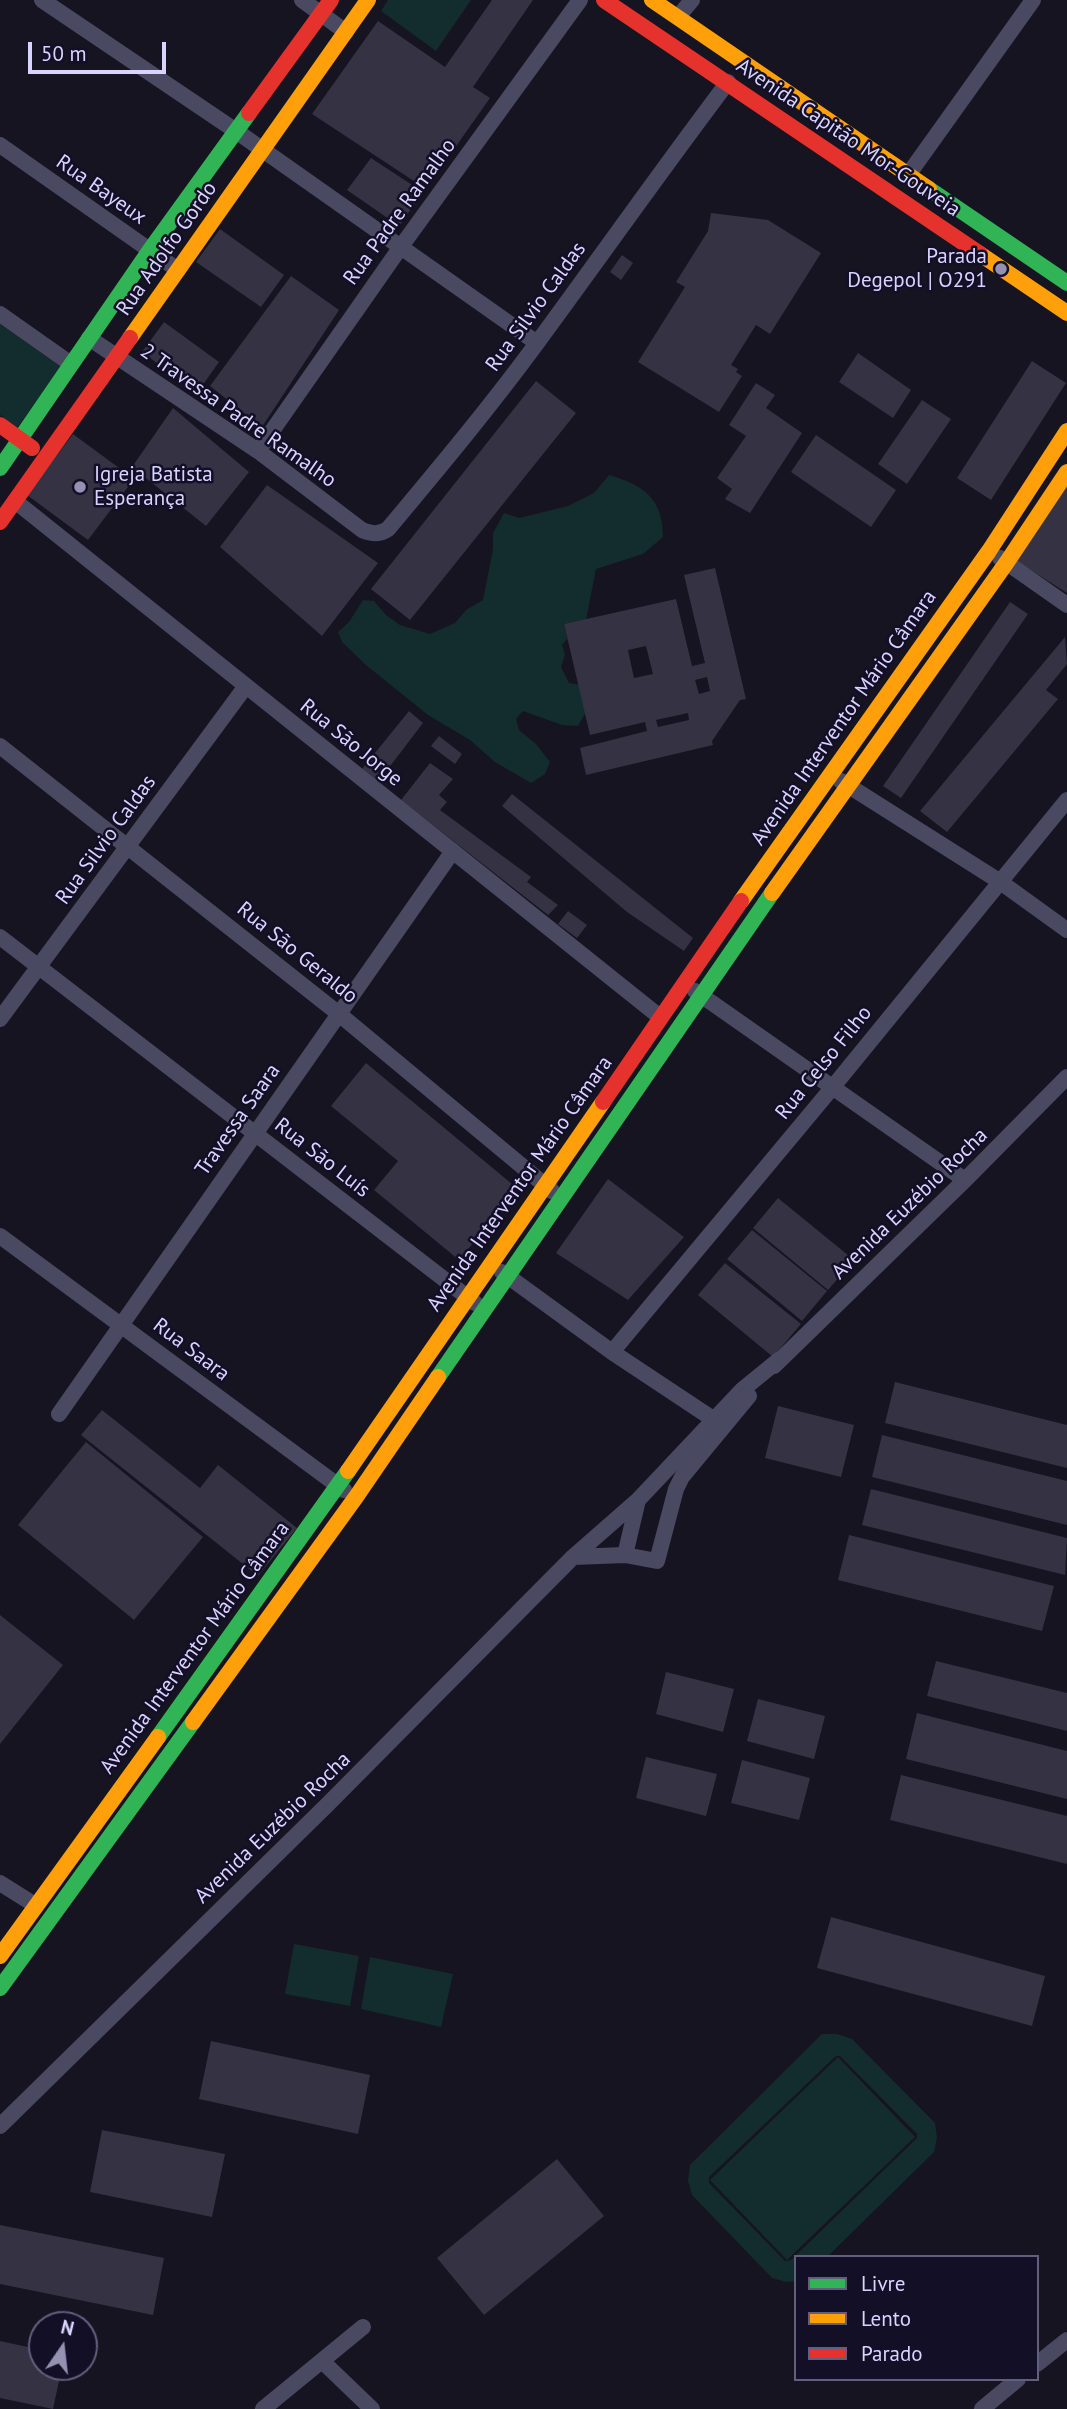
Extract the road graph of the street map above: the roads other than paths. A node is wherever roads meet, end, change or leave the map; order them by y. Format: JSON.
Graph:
{"nodes":[{"id":1,"x":42,"y":0,"type":"edge"},
{"id":2,"x":302,"y":0,"type":"edge"},
{"id":3,"x":369,"y":0,"type":"edge"},
{"id":4,"x":580,"y":0,"type":"edge"},
{"id":5,"x":604,"y":0,"type":"edge"},
{"id":6,"x":652,"y":0,"type":"edge"},
{"id":7,"x":692,"y":0,"type":"edge"},
{"id":8,"x":1033,"y":0,"type":"edge"},
{"id":9,"x":326,"y":7,"type":"edge"},
{"id":10,"x":678,"y":17,"type":"junction"},
{"id":11,"x":346,"y":32,"type":"junction"},
{"id":12,"x":728,"y":82,"type":"junction"},
{"id":13,"x":236,"y":131,"type":"junction"},
{"id":14,"x":0,"y":145,"type":"edge"},
{"id":15,"x":263,"y":150,"type":"junction"},
{"id":16,"x":908,"y":175,"type":"junction"},
{"id":17,"x":400,"y":247,"type":"junction"},
{"id":18,"x":150,"y":250,"type":"junction"},
{"id":19,"x":178,"y":270,"type":"junction"},
{"id":20,"x":1067,"y":283,"type":"edge"},
{"id":21,"x":1067,"y":313,"type":"edge"},
{"id":22,"x":0,"y":314,"type":"edge"},
{"id":23,"x":89,"y":338,"type":"junction"},
{"id":24,"x":537,"y":343,"type":"junction"},
{"id":25,"x":116,"y":358,"type":"junction"},
{"id":26,"x":71,"y":364,"type":"junction"},
{"id":27,"x":0,"y":425,"type":"edge"},
{"id":28,"x":1067,"y":431,"type":"edge"},
{"id":29,"x":20,"y":439,"type":"junction"},
{"id":30,"x":258,"y":451,"type":"junction"},
{"id":31,"x":45,"y":457,"type":"junction"},
{"id":32,"x":0,"y":468,"type":"edge"},
{"id":33,"x":1067,"y":472,"type":"edge"},
{"id":34,"x":15,"y":501,"type":"junction"},
{"id":35,"x":0,"y":522,"type":"edge"},
{"id":36,"x":362,"y":530,"type":"joint"},
{"id":37,"x":989,"y":551,"type":"junction"},
{"id":38,"x":1007,"y":562,"type":"junction"},
{"id":39,"x":1067,"y":605,"type":"edge"},
{"id":40,"x":246,"y":686,"type":"junction"},
{"id":41,"x":0,"y":746,"type":"edge"},
{"id":42,"x":831,"y":774,"type":"junction"},
{"id":43,"x":847,"y":785,"type":"junction"},
{"id":44,"x":1067,"y":800,"type":"edge"},
{"id":45,"x":128,"y":846,"type":"junction"},
{"id":46,"x":453,"y":851,"type":"junction"},
{"id":47,"x":999,"y":881,"type":"junction"},
{"id":48,"x":1067,"y":930,"type":"edge"},
{"id":49,"x":0,"y":937,"type":"edge"},
{"id":50,"x":39,"y":967,"type":"junction"},
{"id":51,"x":683,"y":984,"type":"junction"},
{"id":52,"x":702,"y":996,"type":"junction"},
{"id":53,"x":339,"y":1014,"type":"junction"},
{"id":54,"x":660,"y":1017,"type":"junction"},
{"id":55,"x":0,"y":1019,"type":"edge"},
{"id":56,"x":1067,"y":1077,"type":"edge"},
{"id":57,"x":832,"y":1088,"type":"junction"},
{"id":58,"x":255,"y":1133,"type":"junction"},
{"id":59,"x":965,"y":1180,"type":"junction"},
{"id":60,"x":546,"y":1186,"type":"junction"},
{"id":61,"x":562,"y":1200,"type":"junction"},
{"id":62,"x":0,"y":1236,"type":"edge"},
{"id":63,"x":492,"y":1264,"type":"junction"},
{"id":64,"x":508,"y":1277,"type":"junction"},
{"id":65,"x":468,"y":1298,"type":"junction"},
{"id":66,"x":485,"y":1310,"type":"junction"},
{"id":67,"x":121,"y":1324,"type":"junction"},
{"id":68,"x":612,"y":1352,"type":"junction"},
{"id":69,"x":59,"y":1414,"type":"dead end"},
{"id":70,"x":718,"y":1423,"type":"junction"},
{"id":71,"x":338,"y":1486,"type":"junction"},
{"id":72,"x":356,"y":1497,"type":"junction"},
{"id":73,"x":638,"y":1500,"type":"junction"},
{"id":74,"x":625,"y":1555,"type":"junction"},
{"id":75,"x":573,"y":1556,"type":"junction"},
{"id":76,"x":208,"y":1668,"type":"junction"},
{"id":77,"x":223,"y":1682,"type":"junction"},
{"id":78,"x":0,"y":1882,"type":"edge"},
{"id":79,"x":35,"y":1905,"type":"junction"},
{"id":80,"x":0,"y":1956,"type":"edge"},
{"id":81,"x":0,"y":1988,"type":"edge"},
{"id":82,"x":0,"y":2126,"type":"edge"},
{"id":83,"x":363,"y":2327,"type":"dead end"},
{"id":84,"x":1067,"y":2340,"type":"edge"},
{"id":85,"x":322,"y":2361,"type":"junction"},
{"id":86,"x":1039,"y":2362,"type":"edge"},
{"id":87,"x":1016,"y":2381,"type":"edge"},
{"id":88,"x":263,"y":2409,"type":"edge"},
{"id":89,"x":372,"y":2409,"type":"edge"},
{"id":90,"x":982,"y":2409,"type":"edge"}],
"edges":[{"from":1,"to":13,"type":"street"},
{"from":2,"to":9,"type":"street"},
{"from":3,"to":11,"type":"main road","name":"Rua Adolfo Gordo"},
{"from":4,"to":17,"type":"street","name":"Rua Padre Ramalho"},
{"from":5,"to":12,"type":"main road","name":"Avenida Capitão Mor-Gouveia"},
{"from":6,"to":10,"type":"main road","name":"Avenida Capitão Mor-Gouveia"},
{"from":7,"to":10,"type":"street"},
{"from":8,"to":16,"type":"street"},
{"from":9,"to":11,"type":"street"},
{"from":9,"to":13,"type":"main road","name":"Rua Adolfo Gordo"},
{"from":10,"to":16,"type":"main road","name":"Avenida Capitão Mor-Gouveia"},
{"from":11,"to":15,"type":"main road","name":"Rua Adolfo Gordo"},
{"from":12,"to":21,"type":"main road","name":"Avenida Capitão Mor-Gouveia"},
{"from":12,"to":24,"type":"street","name":"Rua Silvio Caldas"},
{"from":13,"to":15,"type":"street"},
{"from":13,"to":18,"type":"main road","name":"Rua Adolfo Gordo"},
{"from":14,"to":18,"type":"street","name":"Rua Bayeux"},
{"from":15,"to":17,"type":"street"},
{"from":15,"to":19,"type":"main road","name":"Rua Adolfo Gordo"},
{"from":16,"to":20,"type":"main road","name":"Avenida Capitão Mor-Gouveia"},
{"from":17,"to":24,"type":"street"},
{"from":17,"to":30,"type":"street","name":"Rua Padre Ramalho"},
{"from":18,"to":19,"type":"street","name":"Rua Bayeux"},
{"from":18,"to":23,"type":"main road","name":"Rua Adolfo Gordo"},
{"from":19,"to":25,"type":"main road","name":"Rua Adolfo Gordo"},
{"from":22,"to":26,"type":"street"},
{"from":23,"to":25,"type":"street","name":"2 Travessa Padre Ramalho"},
{"from":23,"to":26,"type":"main road","name":"Rua Adolfo Gordo"},
{"from":24,"to":36,"type":"street","name":"Rua Silvio Caldas"},
{"from":25,"to":30,"type":"street","name":"2 Travessa Padre Ramalho"},
{"from":25,"to":31,"type":"main road","name":"Rua Adolfo Gordo"},
{"from":26,"to":29,"type":"main road","name":"Rua Adolfo Gordo"},
{"from":27,"to":29,"type":"main road"},
{"from":28,"to":37,"type":"main road","name":"Avenida Interventor Mário Câmara"},
{"from":29,"to":31,"type":"main road"},
{"from":29,"to":32,"type":"main road","name":"Rua Adolfo Gordo"},
{"from":30,"to":36,"type":"street","name":"2 Travessa Padre Ramalho"},
{"from":31,"to":34,"type":"main road","name":"Rua Adolfo Gordo"},
{"from":33,"to":38,"type":"main road","name":"Avenida Interventor Mário Câmara"},
{"from":34,"to":35,"type":"main road","name":"Rua Adolfo Gordo"},
{"from":34,"to":40,"type":"street","name":"Rua São Jorge"},
{"from":37,"to":38,"type":"street"},
{"from":37,"to":42,"type":"main road","name":"Avenida Interventor Mário Câmara"},
{"from":38,"to":39,"type":"street"},
{"from":38,"to":43,"type":"main road","name":"Avenida Interventor Mário Câmara"},
{"from":40,"to":45,"type":"street","name":"Rua Silvio Caldas"},
{"from":40,"to":46,"type":"street","name":"Rua São Jorge"},
{"from":41,"to":45,"type":"street","name":"Rua São Geraldo"},
{"from":42,"to":43,"type":"street"},
{"from":42,"to":51,"type":"main road","name":"Avenida Interventor Mário Câmara"},
{"from":43,"to":47,"type":"street"},
{"from":43,"to":52,"type":"main road","name":"Avenida Interventor Mário Câmara"},
{"from":44,"to":47,"type":"street","name":"Rua Celso Filho"},
{"from":45,"to":50,"type":"street","name":"Rua Silvio Caldas"},
{"from":45,"to":53,"type":"street","name":"Rua São Geraldo"},
{"from":46,"to":53,"type":"street","name":"Travessa Saara"},
{"from":46,"to":54,"type":"street","name":"Rua São Jorge"},
{"from":47,"to":48,"type":"street"},
{"from":47,"to":57,"type":"street","name":"Rua Celso Filho"},
{"from":49,"to":50,"type":"street","name":"Rua São Luís"},
{"from":50,"to":55,"type":"street","name":"Rua Silvio Caldas"},
{"from":50,"to":58,"type":"street","name":"Rua São Luís"},
{"from":51,"to":52,"type":"street"},
{"from":51,"to":54,"type":"main road","name":"Avenida Interventor Mário Câmara"},
{"from":52,"to":57,"type":"street"},
{"from":52,"to":61,"type":"main road","name":"Avenida Interventor Mário Câmara"},
{"from":53,"to":58,"type":"street","name":"Travessa Saara"},
{"from":53,"to":60,"type":"street","name":"Rua São Geraldo"},
{"from":54,"to":60,"type":"main road","name":"Avenida Interventor Mário Câmara"},
{"from":56,"to":59,"type":"street","name":"Avenida Euzébio Rocha"},
{"from":57,"to":59,"type":"street"},
{"from":57,"to":68,"type":"street","name":"Rua Celso Filho"},
{"from":58,"to":65,"type":"street","name":"Rua São Luís"},
{"from":58,"to":67,"type":"street","name":"Travessa Saara"},
{"from":59,"to":70,"type":"street","name":"Avenida Euzébio Rocha"},
{"from":60,"to":61,"type":"street","name":"Rua São Geraldo"},
{"from":60,"to":63,"type":"main road","name":"Avenida Interventor Mário Câmara"},
{"from":61,"to":64,"type":"main road","name":"Avenida Interventor Mário Câmara"},
{"from":62,"to":67,"type":"street","name":"Rua Saara"},
{"from":63,"to":64,"type":"street"},
{"from":63,"to":65,"type":"main road","name":"Avenida Interventor Mário Câmara"},
{"from":64,"to":66,"type":"main road","name":"Avenida Interventor Mário Câmara"},
{"from":64,"to":68,"type":"street"},
{"from":65,"to":66,"type":"street","name":"Rua São Luís"},
{"from":65,"to":71,"type":"main road","name":"Avenida Interventor Mário Câmara"},
{"from":66,"to":72,"type":"main road","name":"Avenida Interventor Mário Câmara"},
{"from":67,"to":69,"type":"street","name":"Travessa Saara"},
{"from":67,"to":71,"type":"street","name":"Rua Saara"},
{"from":68,"to":70,"type":"street"},
{"from":70,"to":73,"type":"street","name":"Avenida Euzébio Rocha"},
{"from":70,"to":74,"type":"street","name":"Avenida Euzébio Rocha"},
{"from":71,"to":72,"type":"street","name":"Rua Saara"},
{"from":71,"to":76,"type":"main road","name":"Avenida Interventor Mário Câmara"},
{"from":72,"to":77,"type":"main road","name":"Avenida Interventor Mário Câmara"},
{"from":73,"to":74,"type":"street"},
{"from":73,"to":75,"type":"street","name":"Avenida Euzébio Rocha"},
{"from":74,"to":75,"type":"street","name":"Avenida Euzébio Rocha"},
{"from":75,"to":82,"type":"street","name":"Avenida Euzébio Rocha"},
{"from":76,"to":77,"type":"main road"},
{"from":76,"to":79,"type":"main road","name":"Avenida Interventor Mário Câmara"},
{"from":77,"to":81,"type":"main road","name":"Avenida Interventor Mário Câmara"},
{"from":78,"to":79,"type":"street"},
{"from":79,"to":80,"type":"main road","name":"Avenida Interventor Mário Câmara"},
{"from":83,"to":85,"type":"street"},
{"from":84,"to":86,"type":"street"},
{"from":85,"to":88,"type":"street"},
{"from":85,"to":89,"type":"street"},
{"from":87,"to":90,"type":"street"}]}
